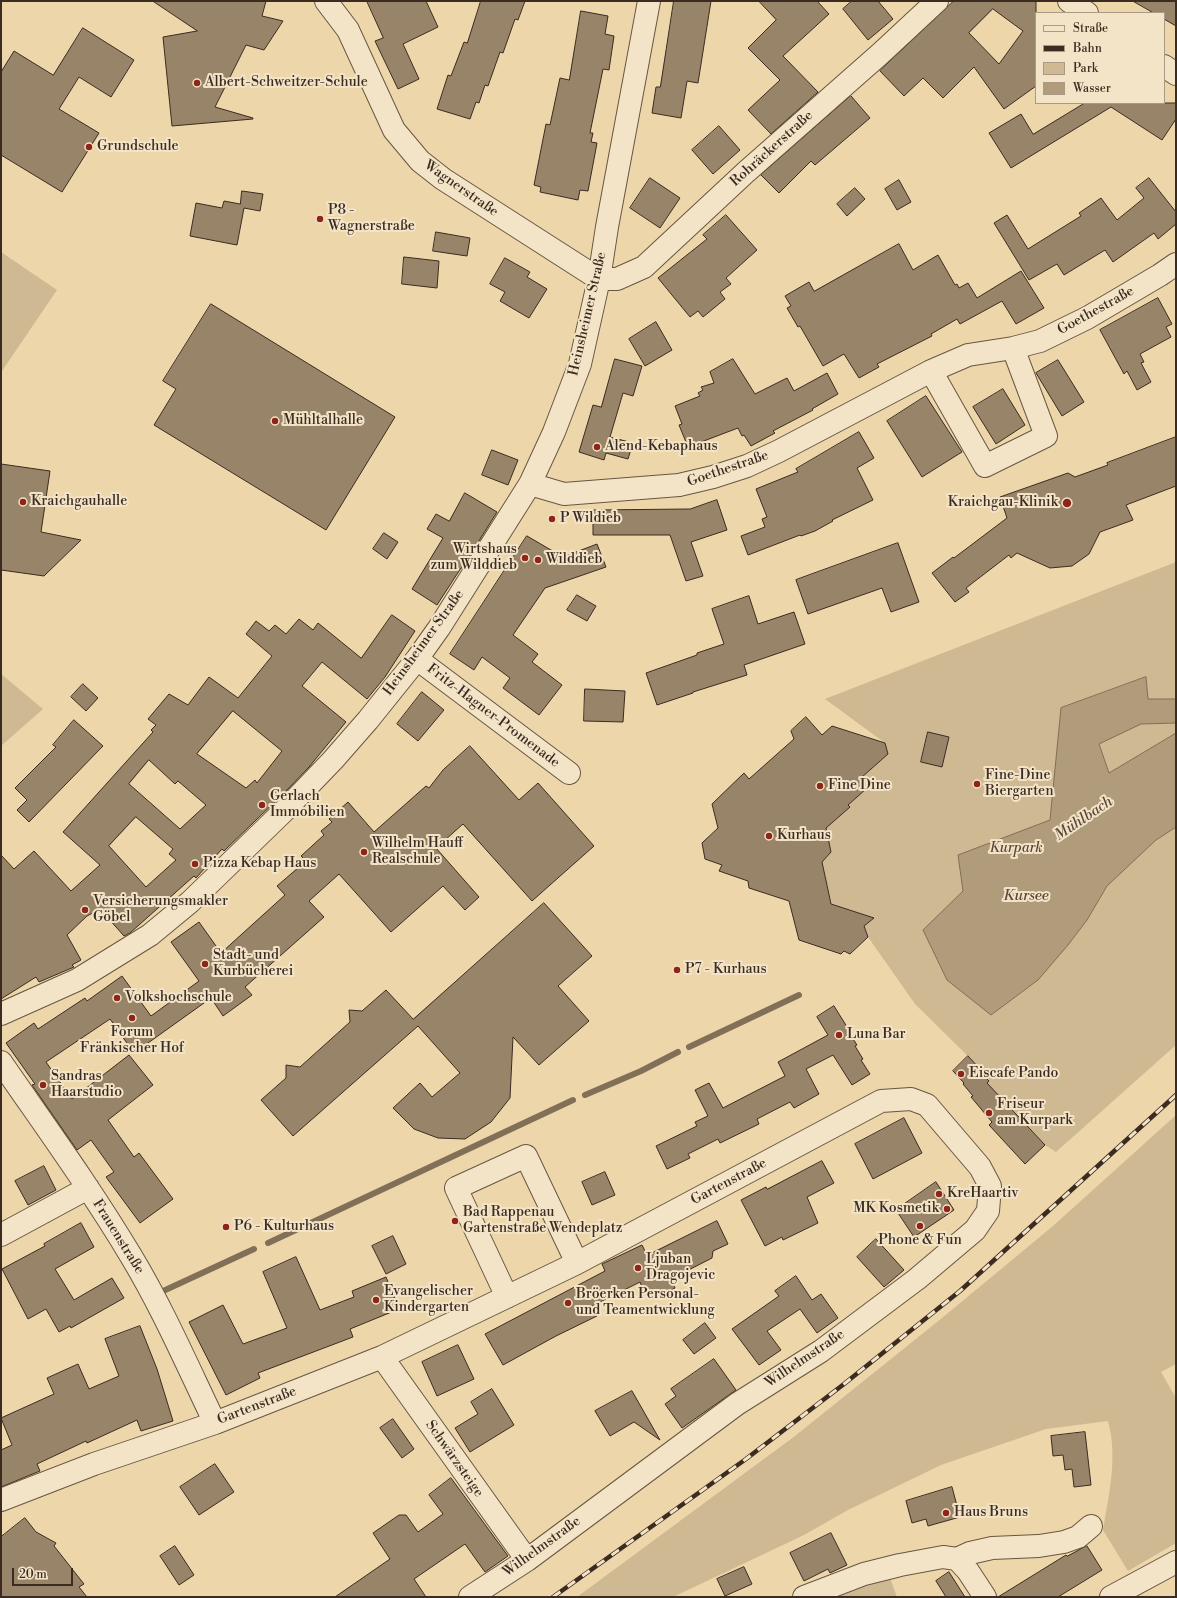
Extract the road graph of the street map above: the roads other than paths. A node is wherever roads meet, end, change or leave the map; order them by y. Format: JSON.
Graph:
{"nodes":[{"id":1,"x":326,"y":1,"type":"edge"},
{"id":2,"x":649,"y":1,"type":"edge"},
{"id":3,"x":937,"y":1,"type":"edge"},
{"id":4,"x":1069,"y":1,"type":"edge"},
{"id":5,"x":1086,"y":12,"type":"edge"},
{"id":6,"x":1165,"y":67,"type":"edge"},
{"id":7,"x":1176,"y":74,"type":"edge"},
{"id":8,"x":1176,"y":264,"type":"edge"},
{"id":9,"x":599,"y":279,"type":"junction"},
{"id":10,"x":1013,"y":348,"type":"junction"},
{"id":11,"x":931,"y":371,"type":"junction"},
{"id":12,"x":530,"y":484,"type":"junction"},
{"id":13,"x":417,"y":658,"type":"junction"},
{"id":14,"x":569,"y":773,"type":"dead end"},
{"id":15,"x":1,"y":1014,"type":"edge"},
{"id":16,"x":1,"y":1062,"type":"edge"},
{"id":17,"x":881,"y":1101,"type":"joint"},
{"id":18,"x":88,"y":1188,"type":"junction"},
{"id":19,"x":1,"y":1234,"type":"edge"},
{"id":20,"x":577,"y":1263,"type":"junction"},
{"id":21,"x":507,"y":1297,"type":"junction"},
{"id":22,"x":382,"y":1357,"type":"junction"},
{"id":23,"x":214,"y":1423,"type":"junction"},
{"id":24,"x":1,"y":1500,"type":"edge"},
{"id":25,"x":1091,"y":1526,"type":"dead end"},
{"id":26,"x":957,"y":1559,"type":"junction"},
{"id":27,"x":527,"y":1560,"type":"junction"},
{"id":28,"x":1176,"y":1562,"type":"edge"},
{"id":29,"x":1115,"y":1596,"type":"edge"},
{"id":30,"x":470,"y":1597,"type":"edge"},
{"id":31,"x":804,"y":1597,"type":"edge"},
{"id":32,"x":985,"y":1597,"type":"edge"}],
"edges":[{"from":1,"to":9,"type":"street","name":"Wagnerstraße"},
{"from":2,"to":9,"type":"street","name":"Heinsheimer Straße"},
{"from":3,"to":9,"type":"street","name":"Rohräckerstraße"},
{"from":4,"to":5,"type":"street"},
{"from":6,"to":7,"type":"street"},
{"from":8,"to":10,"type":"street","name":"Goethestraße"},
{"from":9,"to":12,"type":"street","name":"Heinsheimer Straße"},
{"from":10,"to":11,"type":"street","name":"Goethestraße"},
{"from":10,"to":11,"type":"street"},
{"from":11,"to":12,"type":"street","name":"Goethestraße"},
{"from":12,"to":13,"type":"street","name":"Heinsheimer Straße"},
{"from":13,"to":14,"type":"street","name":"Fritz-Hagner-Promenade"},
{"from":13,"to":15,"type":"street","name":"Heinsheimer Straße"},
{"from":16,"to":18,"type":"street","name":"Frauenstraße"},
{"from":17,"to":20,"type":"street","name":"Gartenstraße"},
{"from":17,"to":27,"type":"street","name":"Wilhelmstraße"},
{"from":18,"to":19,"type":"street"},
{"from":18,"to":23,"type":"street","name":"Frauenstraße"},
{"from":20,"to":21,"type":"street","name":"Gartenstraße"},
{"from":20,"to":21,"type":"street"},
{"from":21,"to":22,"type":"street","name":"Gartenstraße"},
{"from":22,"to":23,"type":"street","name":"Gartenstraße"},
{"from":22,"to":27,"type":"street","name":"Schwärzsteige"},
{"from":23,"to":24,"type":"street","name":"Gartenstraße"},
{"from":25,"to":26,"type":"street"},
{"from":26,"to":31,"type":"street"},
{"from":26,"to":32,"type":"street"},
{"from":27,"to":30,"type":"street","name":"Wilhelmstraße"},
{"from":28,"to":29,"type":"street"}]}
